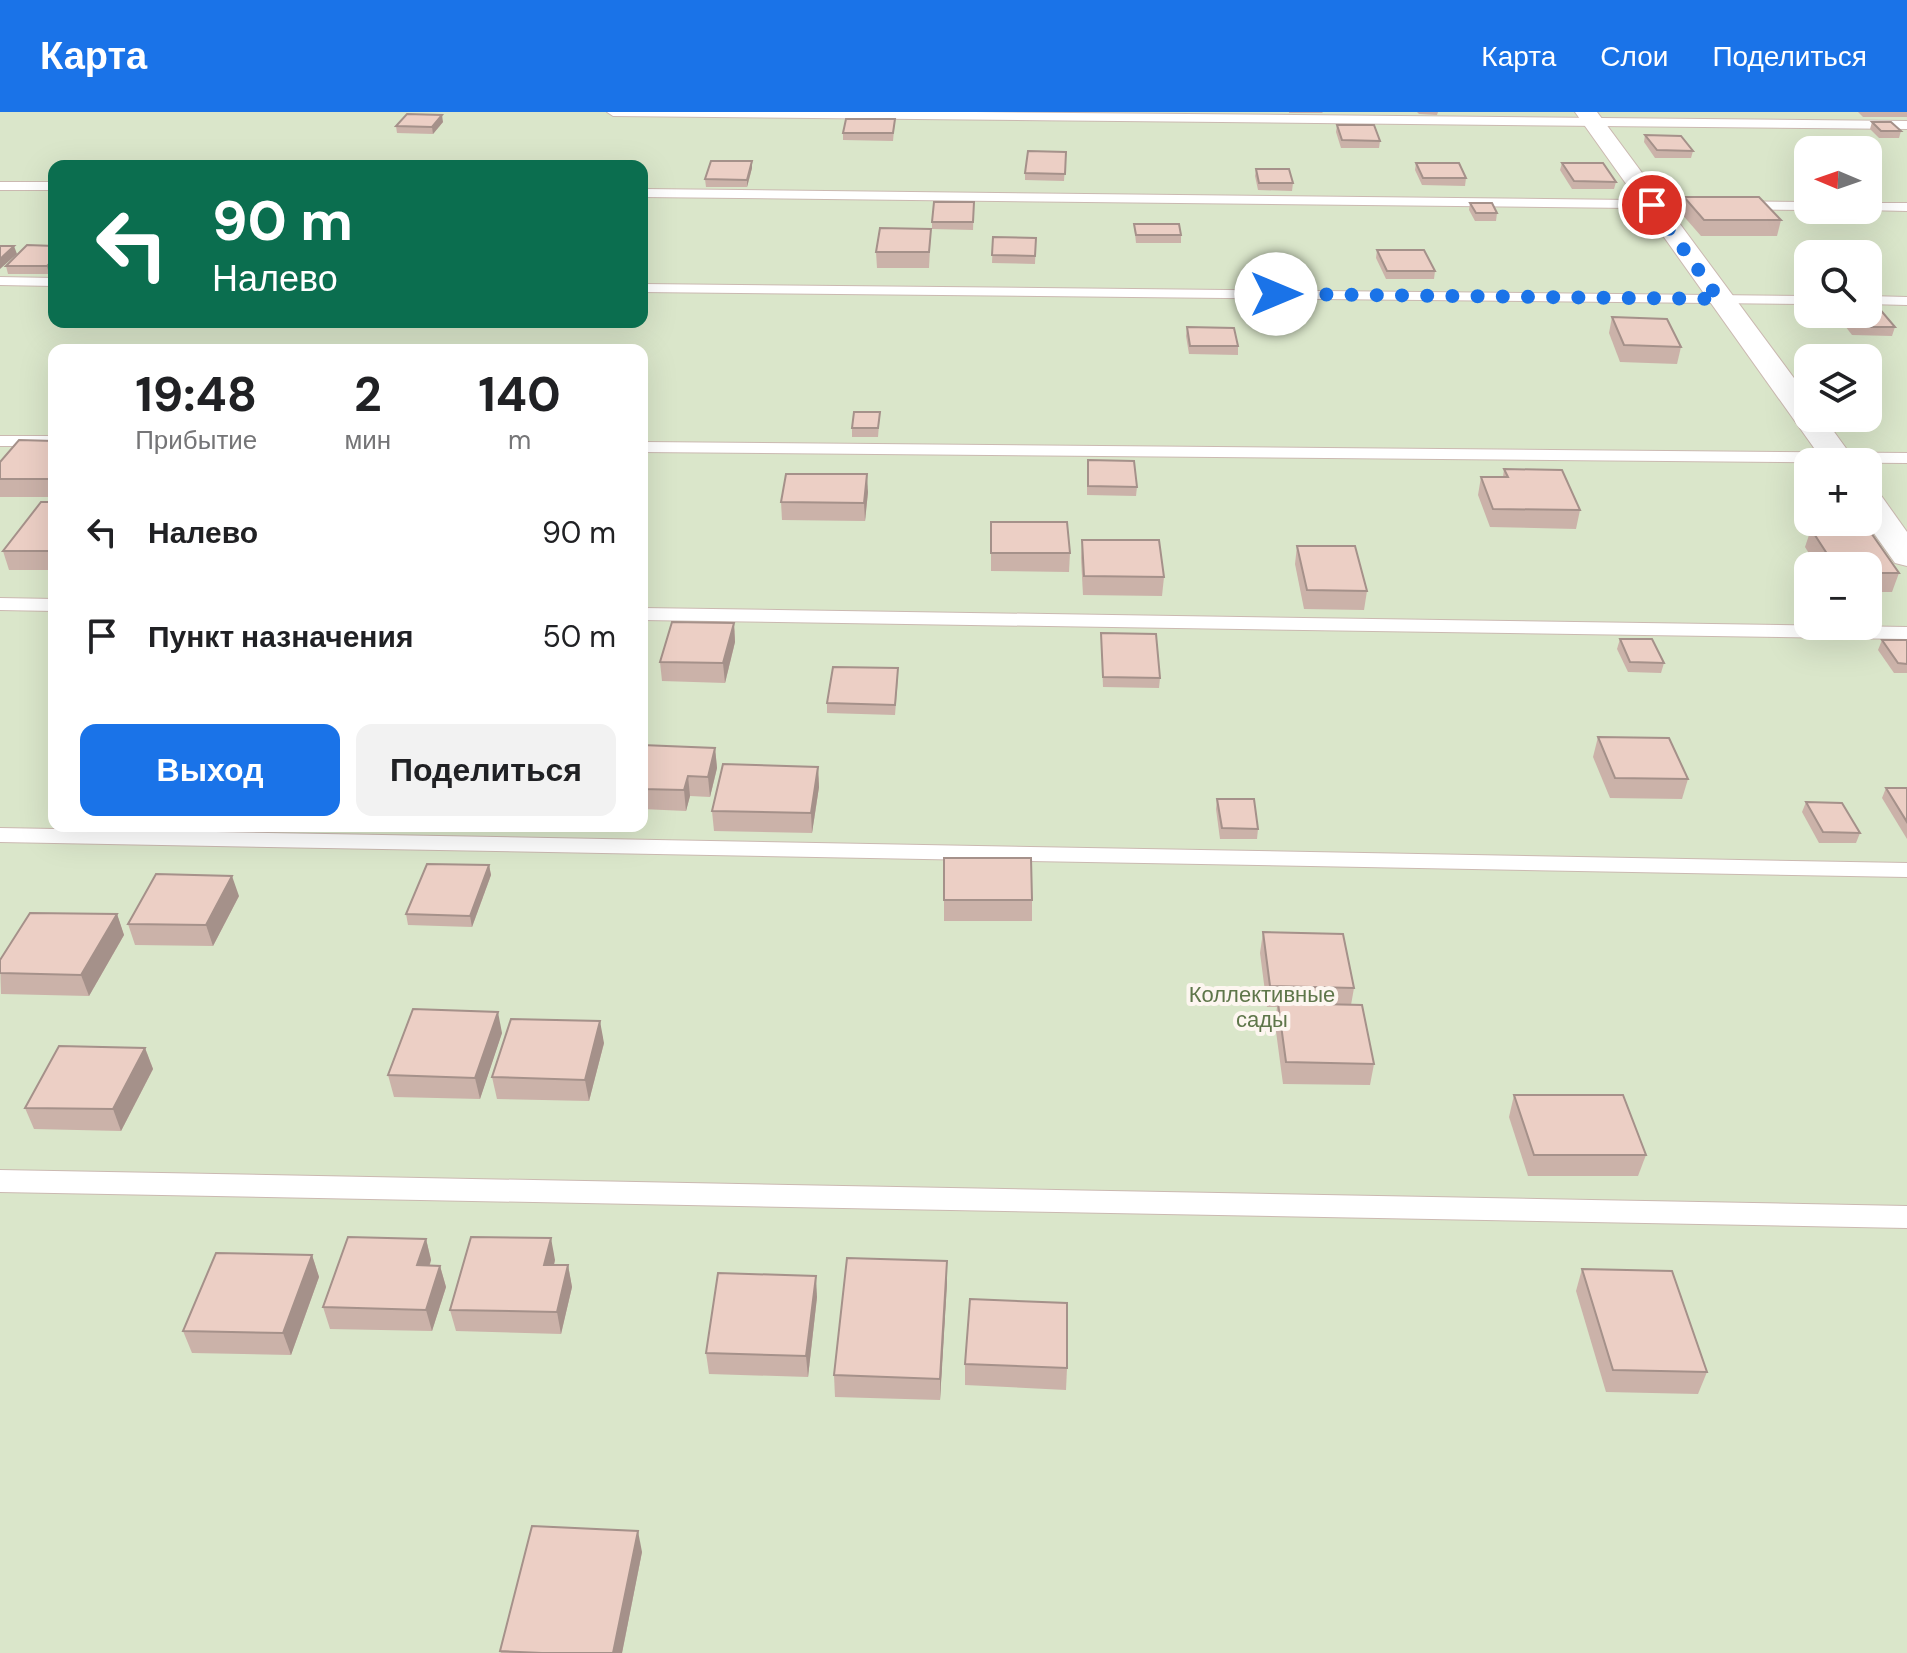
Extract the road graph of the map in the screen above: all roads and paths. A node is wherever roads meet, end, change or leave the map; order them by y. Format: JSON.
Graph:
{"nodes":[{"id":1,"x":613,"y":112,"type":"edge"},
{"id":2,"x":1590,"y":117,"type":"edge"},
{"id":3,"x":1907,"y":125,"type":"edge"},
{"id":4,"x":0,"y":186,"type":"edge"},
{"id":5,"x":48,"y":186,"type":"edge"},
{"id":6,"x":648,"y":193,"type":"edge"},
{"id":7,"x":1652,"y":205,"type":"junction"},
{"id":8,"x":1794,"y":206,"type":"edge"},
{"id":9,"x":1882,"y":207,"type":"edge"},
{"id":10,"x":1907,"y":207,"type":"edge"},
{"id":11,"x":0,"y":281,"type":"edge"},
{"id":12,"x":48,"y":282,"type":"edge"},
{"id":13,"x":648,"y":288,"type":"edge"},
{"id":14,"x":1719,"y":299,"type":"junction"},
{"id":15,"x":1794,"y":300,"type":"edge"},
{"id":16,"x":1882,"y":300,"type":"edge"},
{"id":17,"x":1907,"y":301,"type":"edge"},
{"id":18,"x":0,"y":441,"type":"edge"},
{"id":19,"x":48,"y":441,"type":"edge"},
{"id":20,"x":648,"y":447,"type":"edge"},
{"id":21,"x":1830,"y":448,"type":"edge"},
{"id":22,"x":1907,"y":458,"type":"edge"},
{"id":23,"x":1882,"y":459,"type":"edge"},
{"id":24,"x":1794,"y":460,"type":"edge"},
{"id":25,"x":1882,"y":521,"type":"edge"},
{"id":26,"x":1907,"y":556,"type":"edge"},
{"id":27,"x":0,"y":604,"type":"edge"},
{"id":28,"x":48,"y":605,"type":"edge"},
{"id":29,"x":648,"y":614,"type":"edge"},
{"id":30,"x":1907,"y":633,"type":"edge"},
{"id":31,"x":0,"y":835,"type":"edge"},
{"id":32,"x":1907,"y":870,"type":"edge"},
{"id":33,"x":0,"y":1181,"type":"edge"},
{"id":34,"x":1907,"y":1217,"type":"edge"}],
"edges":[{"from":1,"to":2,"type":"lane"},
{"from":2,"to":3,"type":"lane"},
{"from":2,"to":7,"type":"street"},
{"from":4,"to":5,"type":"lane"},
{"from":6,"to":7,"type":"lane"},
{"from":7,"to":8,"type":"lane"},
{"from":7,"to":14,"type":"street"},
{"from":9,"to":10,"type":"lane"},
{"from":11,"to":12,"type":"lane"},
{"from":13,"to":14,"type":"lane"},
{"from":14,"to":15,"type":"lane"},
{"from":14,"to":21,"type":"street"},
{"from":16,"to":17,"type":"lane"},
{"from":18,"to":19,"type":"lane"},
{"from":20,"to":24,"type":"lane"},
{"from":22,"to":23,"type":"lane"},
{"from":25,"to":26,"type":"street"},
{"from":27,"to":28,"type":"lane"},
{"from":29,"to":30,"type":"lane"},
{"from":31,"to":32,"type":"lane"},
{"from":33,"to":34,"type":"lane"}]}
